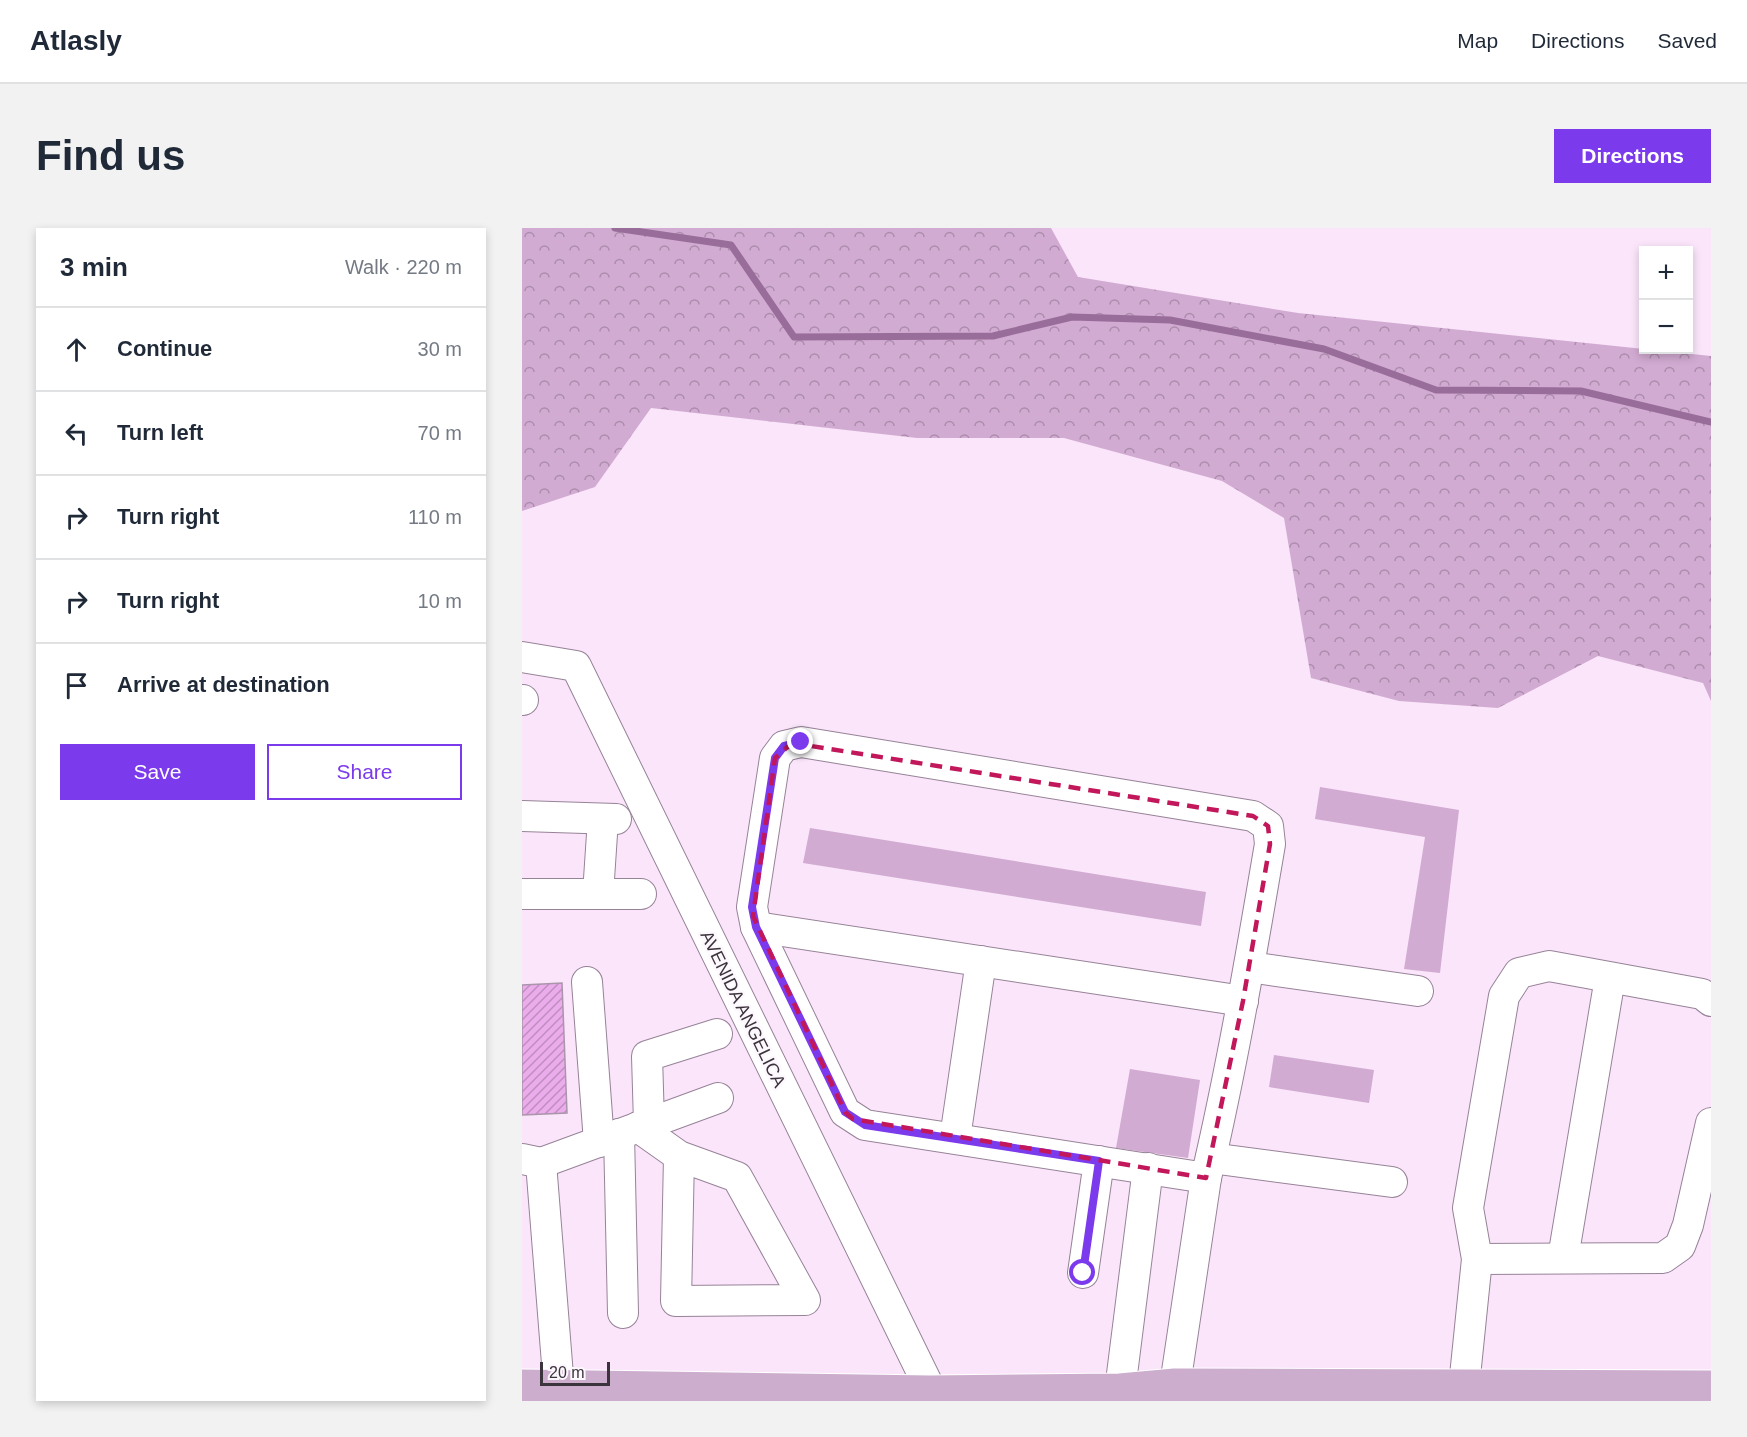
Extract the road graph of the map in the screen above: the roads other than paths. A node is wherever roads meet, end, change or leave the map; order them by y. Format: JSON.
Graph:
{"nodes":[{"id":1,"x":522,"y":657,"type":"edge"},
{"id":2,"x":522,"y":816,"type":"edge"},
{"id":3,"x":522,"y":894,"type":"edge"},
{"id":4,"x":598,"y":894,"type":"junction"},
{"id":5,"x":641,"y":894,"type":"dead end"},
{"id":6,"x":756,"y":927,"type":"junction"},
{"id":7,"x":981,"y":961,"type":"junction"},
{"id":8,"x":1249,"y":967,"type":"junction"},
{"id":9,"x":1610,"y":978,"type":"junction"},
{"id":10,"x":587,"y":982,"type":"dead end"},
{"id":11,"x":1418,"y":991,"type":"dead end"},
{"id":12,"x":1711,"y":1000,"type":"edge"},
{"id":13,"x":1243,"y":1001,"type":"junction"},
{"id":14,"x":717,"y":1034,"type":"dead end"},
{"id":15,"x":718,"y":1098,"type":"dead end"},
{"id":16,"x":1711,"y":1123,"type":"edge"},
{"id":17,"x":626,"y":1131,"type":"junction"},
{"id":18,"x":955,"y":1138,"type":"junction"},
{"id":19,"x":679,"y":1156,"type":"junction"},
{"id":20,"x":532,"y":1161,"type":"edge"},
{"id":21,"x":1099,"y":1161,"type":"junction"},
{"id":22,"x":1148,"y":1168,"type":"junction"},
{"id":23,"x":1208,"y":1168,"type":"junction"},
{"id":24,"x":1392,"y":1182,"type":"dead end"},
{"id":25,"x":1563,"y":1258,"type":"junction"},
{"id":26,"x":1477,"y":1259,"type":"junction"},
{"id":27,"x":1083,"y":1273,"type":"dead end"},
{"id":28,"x":623,"y":1313,"type":"dead end"},
{"id":29,"x":1175,"y":1385,"type":"junction"},
{"id":30,"x":522,"y":1386,"type":"edge"},
{"id":31,"x":1464,"y":1386,"type":"junction"},
{"id":32,"x":1711,"y":1388,"type":"edge"},
{"id":33,"x":1120,"y":1390,"type":"junction"},
{"id":34,"x":560,"y":1394,"type":"edge"},
{"id":35,"x":933,"y":1397,"type":"edge"}],
"edges":[{"from":1,"to":35,"type":"street","name":"AVENIDA ANGELICA"},
{"from":2,"to":4,"type":"street"},
{"from":3,"to":4,"type":"street"},
{"from":4,"to":5,"type":"street"},
{"from":6,"to":7,"type":"street"},
{"from":6,"to":8,"type":"street"},
{"from":6,"to":18,"type":"street"},
{"from":7,"to":13,"type":"street"},
{"from":7,"to":18,"type":"street"},
{"from":8,"to":11,"type":"street"},
{"from":8,"to":13,"type":"street"},
{"from":9,"to":12,"type":"street"},
{"from":9,"to":25,"type":"street"},
{"from":9,"to":26,"type":"street"},
{"from":10,"to":17,"type":"street"},
{"from":13,"to":23,"type":"street"},
{"from":14,"to":17,"type":"street"},
{"from":15,"to":17,"type":"street"},
{"from":16,"to":25,"type":"street"},
{"from":17,"to":19,"type":"street"},
{"from":17,"to":20,"type":"street"},
{"from":17,"to":28,"type":"street"},
{"from":18,"to":21,"type":"street"},
{"from":19,"to":19,"type":"street"},
{"from":20,"to":34,"type":"street"},
{"from":21,"to":22,"type":"street"},
{"from":21,"to":27,"type":"street"},
{"from":22,"to":23,"type":"street"},
{"from":22,"to":33,"type":"street"},
{"from":23,"to":24,"type":"street"},
{"from":23,"to":29,"type":"street"},
{"from":25,"to":26,"type":"street"},
{"from":26,"to":31,"type":"street"},
{"from":29,"to":31,"type":"main road"},
{"from":29,"to":33,"type":"main road"},
{"from":30,"to":34,"type":"main road"},
{"from":31,"to":32,"type":"main road"},
{"from":33,"to":35,"type":"main road"},
{"from":34,"to":35,"type":"main road"}]}
